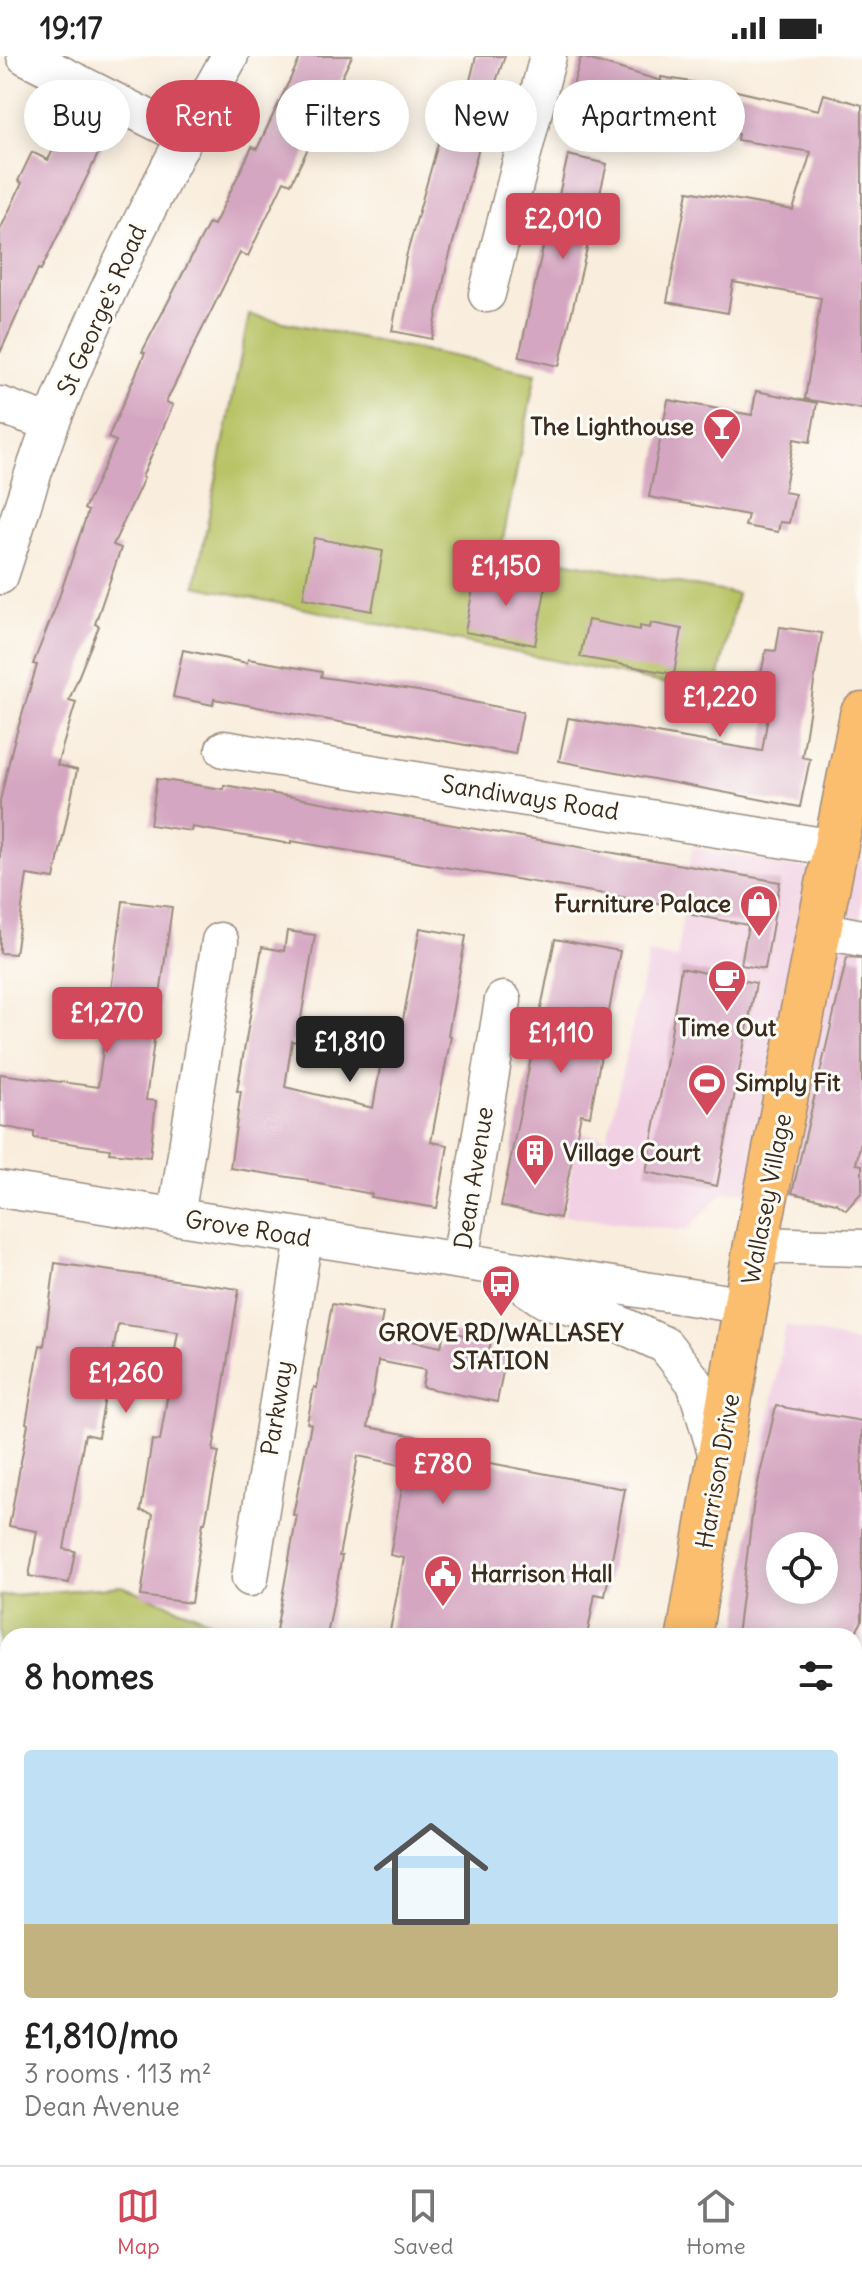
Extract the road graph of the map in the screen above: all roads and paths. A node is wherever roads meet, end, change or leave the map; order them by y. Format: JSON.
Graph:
{"nodes":[{"id":1,"x":25,"y":56,"type":"edge"},
{"id":2,"x":230,"y":56,"type":"edge"},
{"id":3,"x":548,"y":56,"type":"edge"},
{"id":4,"x":216,"y":80,"type":"edge"},
{"id":5,"x":146,"y":117,"type":"edge"},
{"id":6,"x":176,"y":152,"type":"edge"},
{"id":7,"x":487,"y":294,"type":"dead end"},
{"id":8,"x":0,"y":405,"type":"edge"},
{"id":9,"x":51,"y":423,"type":"junction"},
{"id":10,"x":0,"y":576,"type":"edge"},
{"id":11,"x":862,"y":715,"type":"edge"},
{"id":12,"x":224,"y":749,"type":"dead end"},
{"id":13,"x":835,"y":848,"type":"junction"},
{"id":14,"x":819,"y":930,"type":"junction"},
{"id":15,"x":862,"y":938,"type":"edge"},
{"id":16,"x":220,"y":941,"type":"dead end"},
{"id":17,"x":503,"y":1000,"type":"dead end"},
{"id":18,"x":0,"y":1192,"type":"edge"},
{"id":19,"x":176,"y":1217,"type":"junction"},
{"id":20,"x":304,"y":1238,"type":"junction"},
{"id":21,"x":756,"y":1245,"type":"junction"},
{"id":22,"x":862,"y":1248,"type":"edge"},
{"id":23,"x":460,"y":1261,"type":"junction"},
{"id":24,"x":497,"y":1268,"type":"junction"},
{"id":25,"x":747,"y":1306,"type":"junction"},
{"id":26,"x":719,"y":1463,"type":"junction"},
{"id":27,"x":250,"y":1578,"type":"dead end"},
{"id":28,"x":690,"y":1628,"type":"edge"}],
"edges":[{"from":1,"to":5,"type":"street"},
{"from":2,"to":4,"type":"street","name":"St George's Road"},
{"from":3,"to":7,"type":"street"},
{"from":6,"to":9,"type":"street","name":"St George's Road"},
{"from":8,"to":9,"type":"street"},
{"from":9,"to":10,"type":"street","name":"St George's Road"},
{"from":11,"to":13,"type":"main road","name":"Wallasey Village"},
{"from":12,"to":13,"type":"street","name":"Sandiways Road"},
{"from":13,"to":14,"type":"main road","name":"Wallasey Village"},
{"from":14,"to":15,"type":"street"},
{"from":14,"to":21,"type":"main road","name":"Wallasey Village"},
{"from":16,"to":19,"type":"street"},
{"from":17,"to":23,"type":"street","name":"Dean Avenue"},
{"from":18,"to":19,"type":"street","name":"Grove Road"},
{"from":19,"to":20,"type":"street","name":"Grove Road"},
{"from":20,"to":23,"type":"street","name":"Grove Road"},
{"from":20,"to":27,"type":"street","name":"Parkway"},
{"from":21,"to":22,"type":"street"},
{"from":21,"to":25,"type":"main road","name":"Wallasey Village"},
{"from":23,"to":24,"type":"street","name":"Grove Road"},
{"from":24,"to":25,"type":"street","name":"Grove Road"},
{"from":24,"to":26,"type":"street","name":"Grove Road"},
{"from":25,"to":26,"type":"main road","name":"Harrison Drive"},
{"from":26,"to":28,"type":"main road","name":"Harrison Drive"}]}
